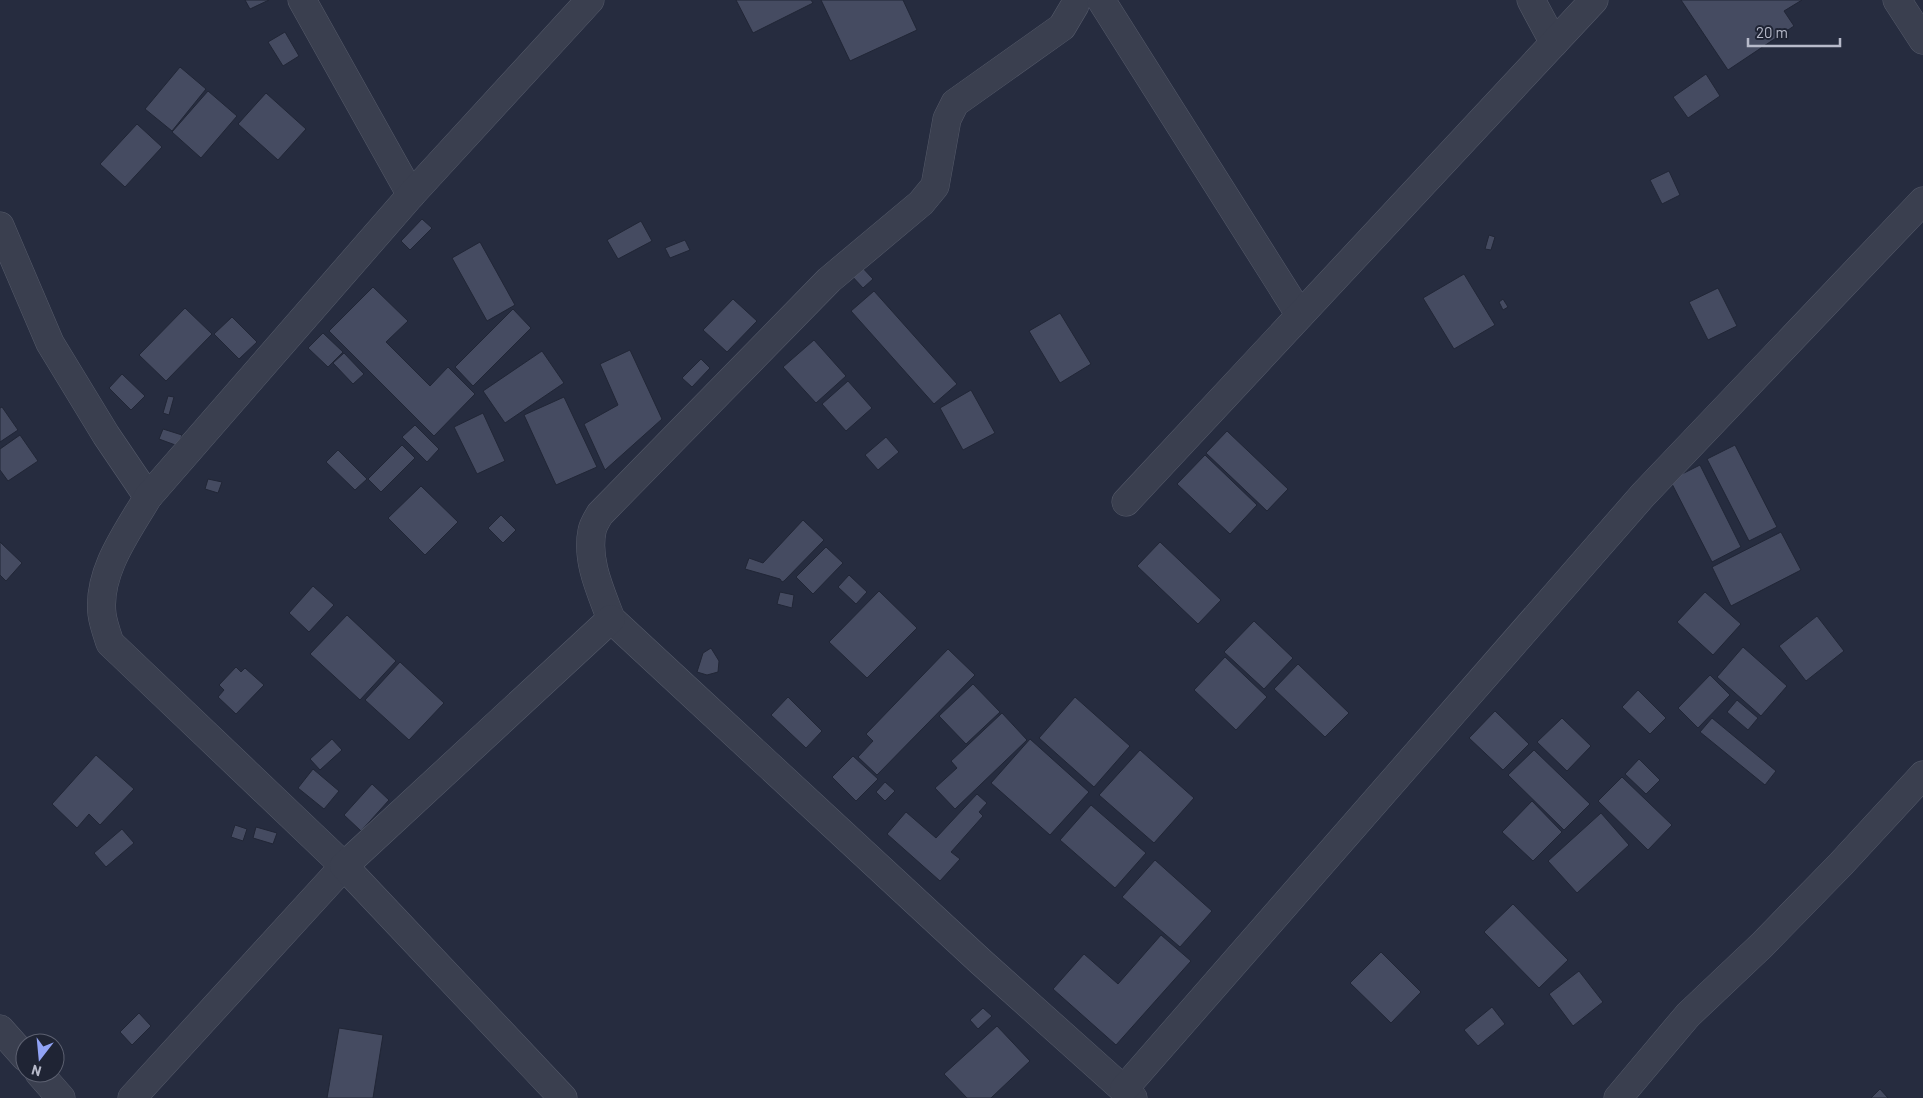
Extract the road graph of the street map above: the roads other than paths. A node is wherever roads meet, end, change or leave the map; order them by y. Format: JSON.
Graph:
{"nodes":[{"id":1,"x":302,"y":0,"type":"edge"},
{"id":2,"x":590,"y":0,"type":"edge"},
{"id":3,"x":1076,"y":0,"type":"edge"},
{"id":4,"x":1100,"y":0,"type":"edge"},
{"id":5,"x":1531,"y":0,"type":"edge"},
{"id":6,"x":1594,"y":0,"type":"edge"},
{"id":7,"x":1897,"y":0,"type":"edge"},
{"id":8,"x":1923,"y":40,"type":"edge"},
{"id":9,"x":1554,"y":43,"type":"junction"},
{"id":10,"x":411,"y":195,"type":"junction"},
{"id":11,"x":1923,"y":201,"type":"edge"},
{"id":12,"x":0,"y":226,"type":"edge"},
{"id":13,"x":1300,"y":315,"type":"junction"},
{"id":14,"x":148,"y":497,"type":"junction"},
{"id":15,"x":1126,"y":502,"type":"dead end"},
{"id":16,"x":610,"y":619,"type":"junction"},
{"id":17,"x":1923,"y":775,"type":"edge"},
{"id":18,"x":344,"y":866,"type":"junction"},
{"id":19,"x":0,"y":1029,"type":"edge"},
{"id":20,"x":15,"y":1046,"type":"edge"},
{"id":21,"x":48,"y":1083,"type":"edge"},
{"id":22,"x":1128,"y":1093,"type":"edge"},
{"id":23,"x":61,"y":1098,"type":"edge"},
{"id":24,"x":132,"y":1098,"type":"edge"},
{"id":25,"x":563,"y":1098,"type":"edge"},
{"id":26,"x":1618,"y":1098,"type":"edge"}],
"edges":[{"from":1,"to":10,"type":"street"},
{"from":2,"to":10,"type":"street"},
{"from":3,"to":16,"type":"street"},
{"from":4,"to":13,"type":"street"},
{"from":5,"to":9,"type":"street"},
{"from":6,"to":9,"type":"street"},
{"from":7,"to":8,"type":"street"},
{"from":9,"to":13,"type":"street"},
{"from":10,"to":14,"type":"street"},
{"from":11,"to":22,"type":"street"},
{"from":12,"to":14,"type":"street"},
{"from":13,"to":15,"type":"street"},
{"from":14,"to":18,"type":"street"},
{"from":16,"to":18,"type":"street"},
{"from":16,"to":22,"type":"street"},
{"from":17,"to":26,"type":"street"},
{"from":18,"to":24,"type":"street"},
{"from":18,"to":25,"type":"street"},
{"from":19,"to":20,"type":"street"},
{"from":21,"to":23,"type":"street"}]}
